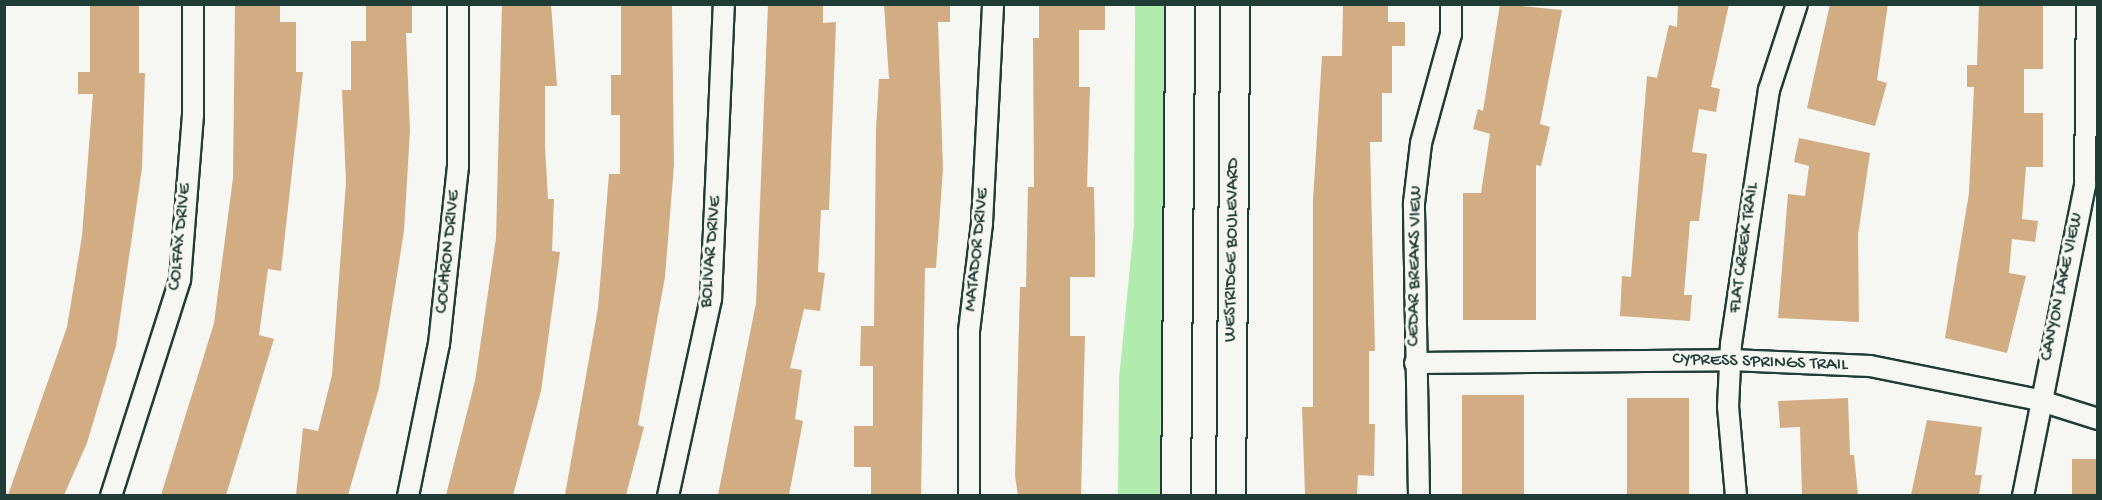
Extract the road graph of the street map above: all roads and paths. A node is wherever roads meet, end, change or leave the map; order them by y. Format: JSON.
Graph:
{"nodes":[{"id":1,"x":193,"y":4,"type":"edge"},
{"id":2,"x":458,"y":4,"type":"edge"},
{"id":3,"x":724,"y":4,"type":"edge"},
{"id":4,"x":993,"y":4,"type":"edge"},
{"id":5,"x":1180,"y":4,"type":"edge"},
{"id":6,"x":1235,"y":4,"type":"edge"},
{"id":7,"x":1451,"y":4,"type":"edge"},
{"id":8,"x":1797,"y":4,"type":"edge"},
{"id":9,"x":2087,"y":4,"type":"edge"},
{"id":10,"x":2092,"y":150,"type":"edge"},
{"id":11,"x":1731,"y":360,"type":"junction"},
{"id":12,"x":1415,"y":363,"type":"junction"},
{"id":13,"x":2038,"y":400,"type":"junction"},
{"id":14,"x":2097,"y":419,"type":"edge"},
{"id":15,"x":111,"y":495,"type":"edge"},
{"id":16,"x":408,"y":495,"type":"edge"},
{"id":17,"x":669,"y":495,"type":"edge"},
{"id":18,"x":969,"y":495,"type":"edge"},
{"id":19,"x":1176,"y":495,"type":"edge"},
{"id":20,"x":1231,"y":495,"type":"edge"},
{"id":21,"x":1419,"y":495,"type":"edge"},
{"id":22,"x":1736,"y":495,"type":"edge"},
{"id":23,"x":2023,"y":495,"type":"edge"}],
"edges":[{"from":1,"to":15,"type":"street","name":"COLFAX DRIVE"},
{"from":2,"to":16,"type":"street","name":"COCHRON DRIVE"},
{"from":3,"to":17,"type":"street","name":"BOLIVAR DRIVE"},
{"from":4,"to":18,"type":"street","name":"MATADOR DRIVE"},
{"from":5,"to":19,"type":"main road"},
{"from":6,"to":20,"type":"main road","name":"WESTRIDGE BOULEVARD"},
{"from":7,"to":12,"type":"street","name":"CEDAR BREAKS VIEW"},
{"from":8,"to":11,"type":"street","name":"FLAT CREEK TRAIL"},
{"from":9,"to":10,"type":"street","name":"CANYON LAKE VIEW"},
{"from":10,"to":13,"type":"street","name":"CANYON LAKE VIEW"},
{"from":11,"to":12,"type":"street","name":"CYPRESS SPRINGS TRAIL"},
{"from":11,"to":13,"type":"street","name":"CYPRESS SPRINGS TRAIL"},
{"from":11,"to":22,"type":"street","name":"FLAT CREEK TRAIL"},
{"from":12,"to":21,"type":"street","name":"CEDAR BREAKS VIEW"},
{"from":13,"to":14,"type":"street","name":"CYPRESS SPRINGS TRAIL"},
{"from":13,"to":23,"type":"street","name":"CANYON LAKE VIEW"}]}
